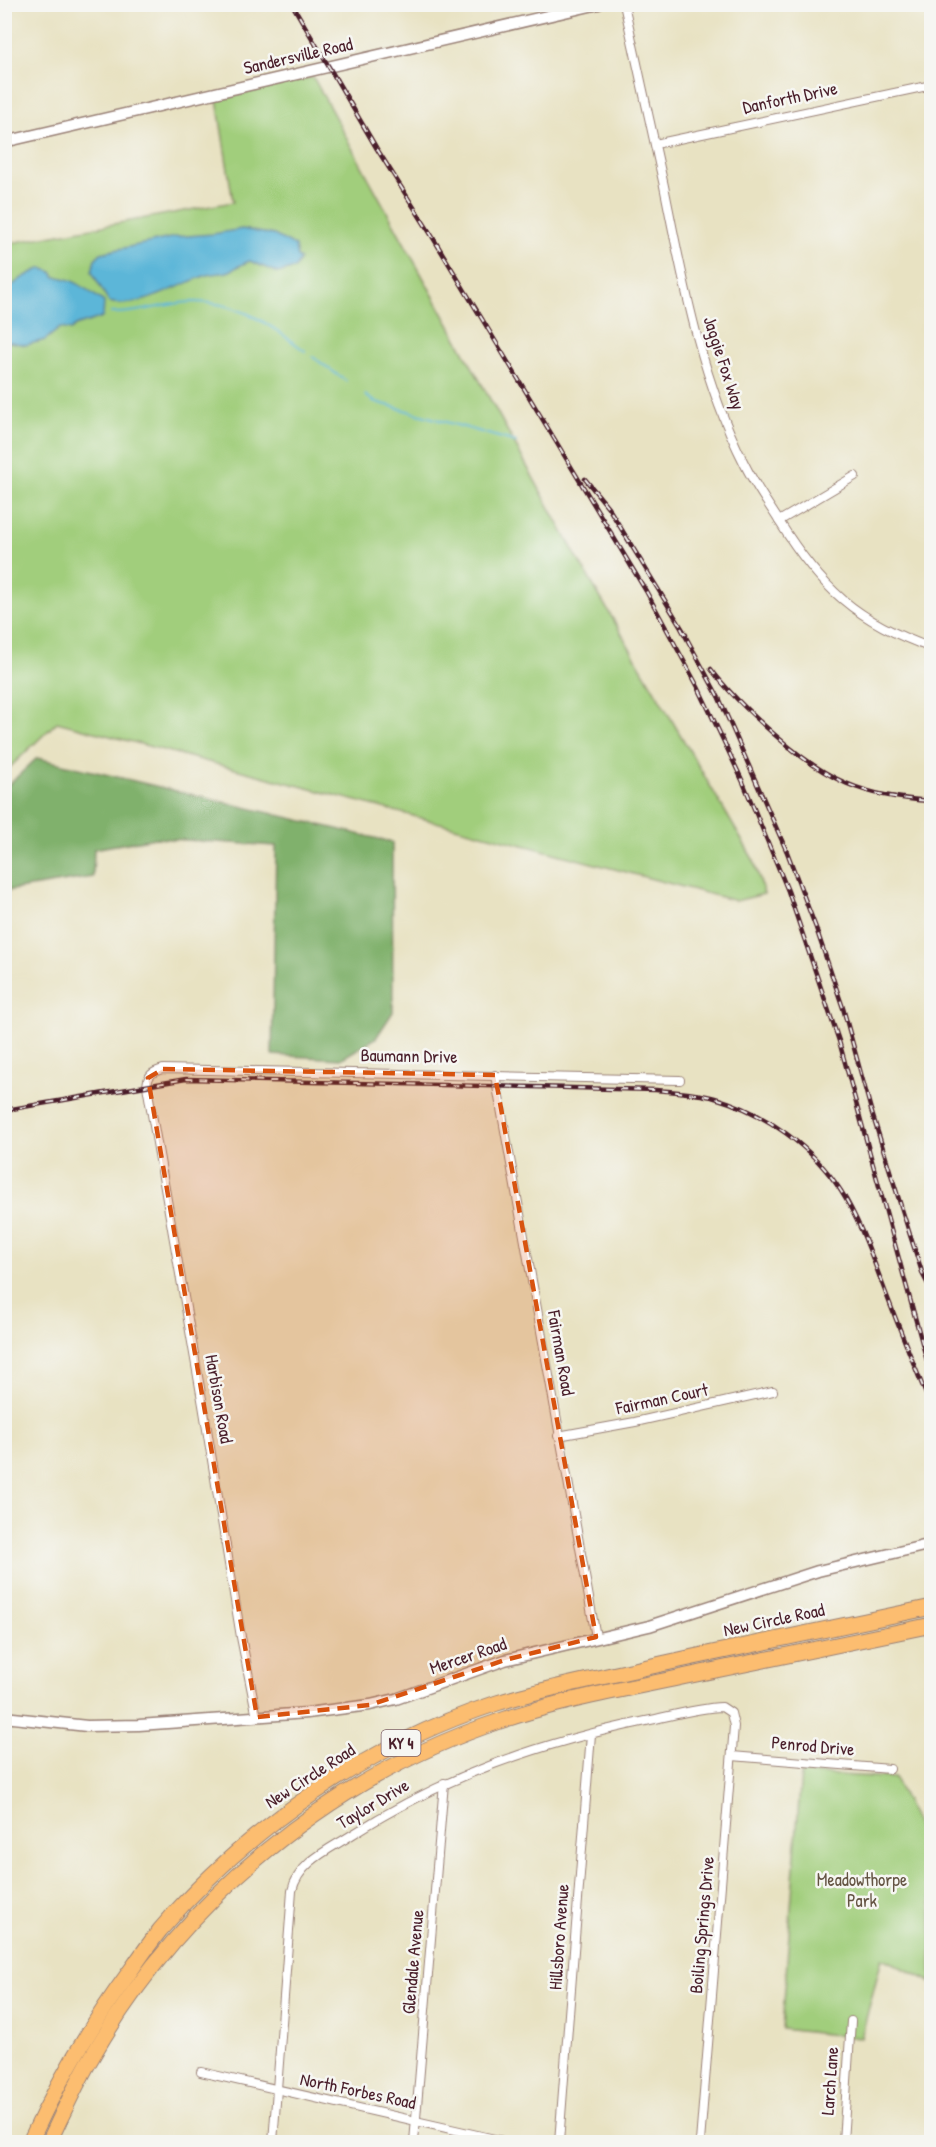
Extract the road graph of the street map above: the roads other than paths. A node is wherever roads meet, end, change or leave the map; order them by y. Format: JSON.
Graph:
{"nodes":[{"id":1,"x":600,"y":4,"type":"edge"},
{"id":2,"x":624,"y":4,"type":"edge"},
{"id":3,"x":932,"y":85,"type":"edge"},
{"id":4,"x":4,"y":142,"type":"edge"},
{"id":5,"x":655,"y":144,"type":"junction"},
{"id":6,"x":855,"y":476,"type":"dead end"},
{"id":7,"x":779,"y":521,"type":"junction"},
{"id":8,"x":932,"y":648,"type":"edge"},
{"id":9,"x":495,"y":1075,"type":"junction"},
{"id":10,"x":680,"y":1080,"type":"dead end"},
{"id":11,"x":147,"y":1086,"type":"joint"},
{"id":12,"x":773,"y":1391,"type":"dead end"},
{"id":13,"x":558,"y":1436,"type":"junction"},
{"id":14,"x":932,"y":1544,"type":"edge"},
{"id":15,"x":932,"y":1607,"type":"edge"},
{"id":16,"x":932,"y":1625,"type":"edge"},
{"id":17,"x":596,"y":1637,"type":"junction"},
{"id":18,"x":730,"y":1711,"type":"joint"},
{"id":19,"x":4,"y":1717,"type":"edge"},
{"id":20,"x":257,"y":1717,"type":"junction"},
{"id":21,"x":591,"y":1734,"type":"junction"},
{"id":22,"x":732,"y":1756,"type":"junction"},
{"id":23,"x":890,"y":1769,"type":"dead end"},
{"id":24,"x":444,"y":1783,"type":"junction"},
{"id":25,"x":851,"y":2021,"type":"dead end"},
{"id":26,"x":201,"y":2072,"type":"dead end"},
{"id":27,"x":277,"y":2090,"type":"junction"},
{"id":28,"x":416,"y":2120,"type":"junction"},
{"id":29,"x":30,"y":2142,"type":"edge"},
{"id":30,"x":49,"y":2142,"type":"edge"},
{"id":31,"x":273,"y":2142,"type":"edge"},
{"id":32,"x":414,"y":2142,"type":"edge"},
{"id":33,"x":508,"y":2142,"type":"edge"},
{"id":34,"x":559,"y":2142,"type":"edge"},
{"id":35,"x":700,"y":2142,"type":"edge"},
{"id":36,"x":843,"y":2142,"type":"edge"}],
"edges":[{"from":1,"to":4,"type":"street","name":"Sandersville Road"},
{"from":2,"to":5,"type":"street","name":"Jaggie Fox Way"},
{"from":3,"to":5,"type":"street","name":"Danforth Drive"},
{"from":5,"to":7,"type":"street","name":"Jaggie Fox Way"},
{"from":6,"to":7,"type":"street"},
{"from":7,"to":8,"type":"street","name":"Jaggie Fox Way"},
{"from":9,"to":10,"type":"street","name":"Baumann Drive"},
{"from":9,"to":11,"type":"street","name":"Baumann Drive"},
{"from":9,"to":13,"type":"street","name":"Fairman Road"},
{"from":11,"to":20,"type":"street","name":"Harbison Road"},
{"from":12,"to":13,"type":"street","name":"Fairman Court"},
{"from":13,"to":17,"type":"street","name":"Fairman Road"},
{"from":14,"to":17,"type":"street","name":"Mercer Road"},
{"from":15,"to":29,"type":"highway","name":"New Circle Road","number":"KY 4"},
{"from":16,"to":30,"type":"highway","name":"New Circle Road","number":"KY 4"},
{"from":17,"to":20,"type":"street","name":"Mercer Road"},
{"from":18,"to":21,"type":"street","name":"Taylor Drive"},
{"from":18,"to":22,"type":"street","name":"Boiling Springs Drive"},
{"from":19,"to":20,"type":"street","name":"Mercer Road"},
{"from":21,"to":24,"type":"street","name":"Taylor Drive"},
{"from":21,"to":34,"type":"street","name":"Hillsboro Avenue"},
{"from":22,"to":23,"type":"street","name":"Penrod Drive"},
{"from":22,"to":35,"type":"street","name":"Boiling Springs Drive"},
{"from":24,"to":27,"type":"street","name":"Taylor Drive"},
{"from":24,"to":28,"type":"street","name":"Glendale Avenue"},
{"from":25,"to":36,"type":"street","name":"Larch Lane"},
{"from":26,"to":27,"type":"street","name":"North Forbes Road"},
{"from":27,"to":28,"type":"street","name":"North Forbes Road"},
{"from":27,"to":31,"type":"street","name":"Taylor Drive"},
{"from":28,"to":32,"type":"street","name":"Glendale Avenue"},
{"from":28,"to":33,"type":"street","name":"North Forbes Road"}]}
